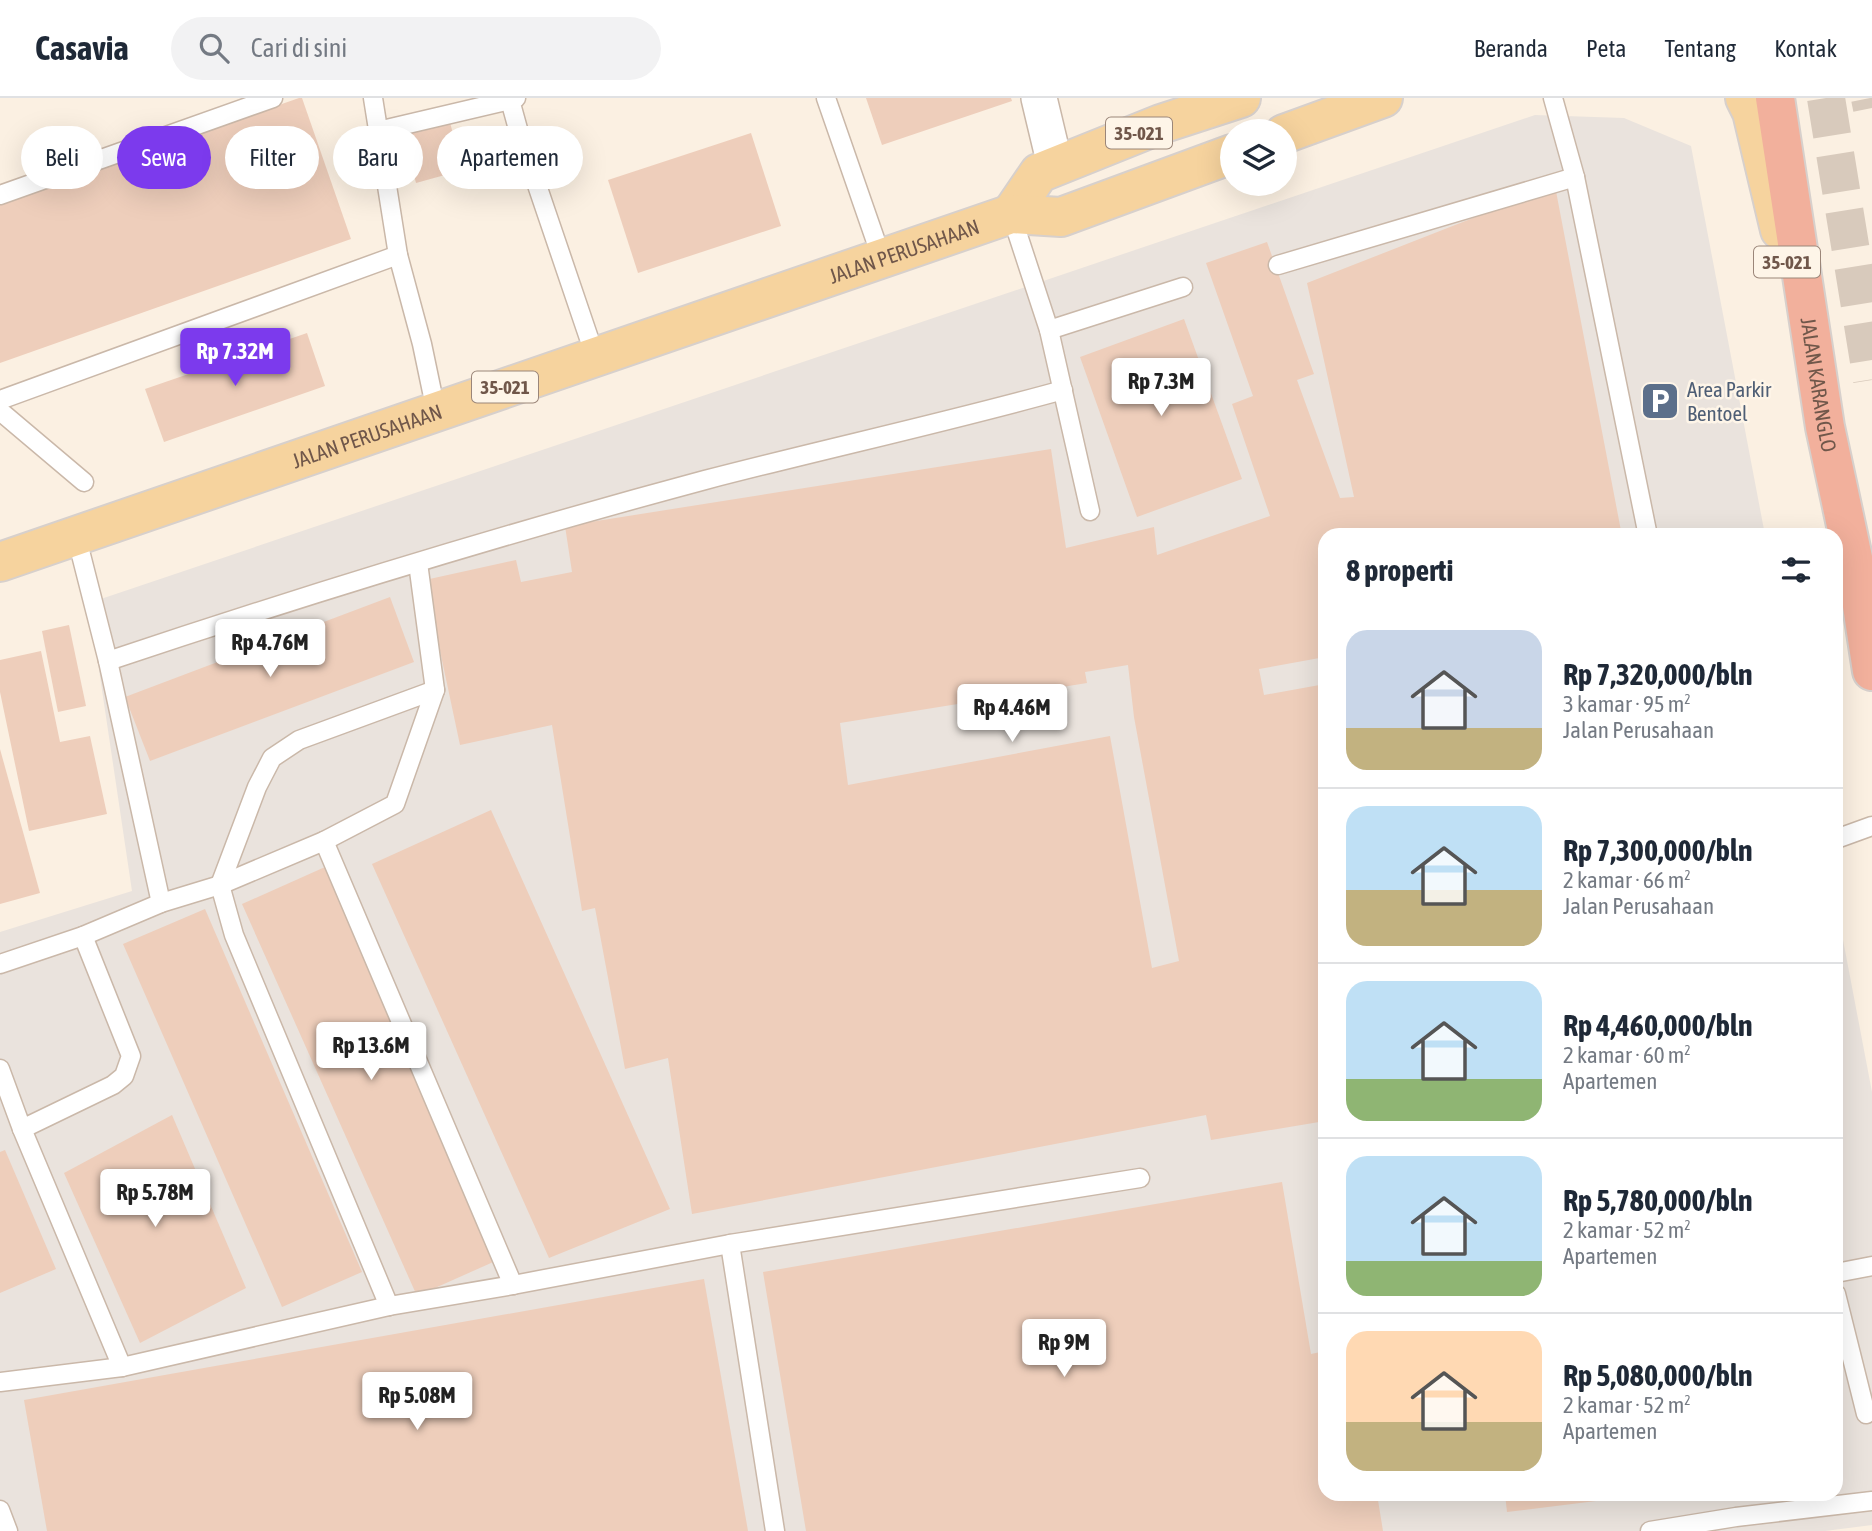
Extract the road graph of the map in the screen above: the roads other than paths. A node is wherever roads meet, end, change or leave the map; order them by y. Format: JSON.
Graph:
{"nodes":[{"id":1,"x":273,"y":98,"type":"edge"},
{"id":2,"x":373,"y":98,"type":"edge"},
{"id":3,"x":826,"y":98,"type":"edge"},
{"id":4,"x":1039,"y":98,"type":"edge"},
{"id":5,"x":1241,"y":98,"type":"edge"},
{"id":6,"x":1383,"y":98,"type":"edge"},
{"id":7,"x":1553,"y":98,"type":"edge"},
{"id":8,"x":1745,"y":98,"type":"edge"},
{"id":9,"x":1775,"y":98,"type":"edge"},
{"id":10,"x":512,"y":99,"type":"edge"},
{"id":11,"x":377,"y":126,"type":"edge"},
{"id":12,"x":399,"y":126,"type":"edge"},
{"id":13,"x":1297,"y":129,"type":"edge"},
{"id":14,"x":1220,"y":157,"type":"edge"},
{"id":15,"x":1055,"y":165,"type":"junction"},
{"id":16,"x":1575,"y":177,"type":"junction"},
{"id":17,"x":387,"y":189,"type":"edge"},
{"id":18,"x":0,"y":195,"type":"edge"},
{"id":19,"x":1011,"y":214,"type":"junction"},
{"id":20,"x":398,"y":255,"type":"junction"},
{"id":21,"x":882,"y":259,"type":"junction"},
{"id":22,"x":1278,"y":265,"type":"dead end"},
{"id":23,"x":1183,"y":287,"type":"dead end"},
{"id":24,"x":1049,"y":330,"type":"junction"},
{"id":25,"x":595,"y":356,"type":"junction"},
{"id":26,"x":1063,"y":390,"type":"junction"},
{"id":27,"x":0,"y":400,"type":"edge"},
{"id":28,"x":0,"y":411,"type":"edge"},
{"id":29,"x":436,"y":411,"type":"junction"},
{"id":30,"x":1825,"y":427,"type":"junction"},
{"id":31,"x":84,"y":482,"type":"dead end"},
{"id":32,"x":1090,"y":511,"type":"dead end"},
{"id":33,"x":1646,"y":528,"type":"edge"},
{"id":34,"x":1843,"y":528,"type":"edge"},
{"id":35,"x":1843,"y":530,"type":"edge"},
{"id":36,"x":76,"y":535,"type":"junction"},
{"id":37,"x":0,"y":562,"type":"edge"},
{"id":38,"x":418,"y":563,"type":"junction"},
{"id":39,"x":108,"y":661,"type":"junction"},
{"id":40,"x":1872,"y":671,"type":"edge"},
{"id":41,"x":435,"y":690,"type":"junction"},
{"id":42,"x":1872,"y":826,"type":"edge"},
{"id":43,"x":1843,"y":836,"type":"edge"},
{"id":44,"x":324,"y":841,"type":"junction"},
{"id":45,"x":220,"y":885,"type":"junction"},
{"id":46,"x":161,"y":903,"type":"junction"},
{"id":47,"x":83,"y":936,"type":"junction"},
{"id":48,"x":0,"y":964,"type":"edge"},
{"id":49,"x":0,"y":1069,"type":"edge"},
{"id":50,"x":22,"y":1129,"type":"junction"},
{"id":51,"x":1140,"y":1178,"type":"dead end"},
{"id":52,"x":730,"y":1244,"type":"junction"},
{"id":53,"x":1872,"y":1266,"type":"edge"},
{"id":54,"x":1843,"y":1272,"type":"edge"},
{"id":55,"x":513,"y":1285,"type":"junction"},
{"id":56,"x":389,"y":1306,"type":"junction"},
{"id":57,"x":1843,"y":1322,"type":"edge"},
{"id":58,"x":122,"y":1367,"type":"junction"},
{"id":59,"x":0,"y":1382,"type":"edge"},
{"id":60,"x":1866,"y":1415,"type":"dead end"},
{"id":61,"x":1872,"y":1501,"type":"edge"},
{"id":62,"x":0,"y":1510,"type":"edge"},
{"id":63,"x":8,"y":1531,"type":"edge"},
{"id":64,"x":775,"y":1531,"type":"edge"},
{"id":65,"x":1650,"y":1531,"type":"edge"}],
"edges":[{"from":1,"to":18,"type":"lane"},
{"from":2,"to":11,"type":"lane"},
{"from":3,"to":21,"type":"lane"},
{"from":4,"to":15,"type":"street"},
{"from":5,"to":15,"type":"main road","number":"35-021"},
{"from":6,"to":13,"type":"main road"},
{"from":7,"to":16,"type":"lane"},
{"from":8,"to":30,"type":"main road","number":"35-021"},
{"from":9,"to":30,"type":"highway","name":"JALAN KARANGLO"},
{"from":10,"to":12,"type":"lane"},
{"from":10,"to":25,"type":"lane"},
{"from":14,"to":19,"type":"main road","name":"JALAN PERUSAHAAN","number":"35-021"},
{"from":15,"to":19,"type":"main road","number":"35-021"},
{"from":16,"to":22,"type":"lane"},
{"from":16,"to":33,"type":"lane"},
{"from":17,"to":20,"type":"lane"},
{"from":19,"to":21,"type":"main road","name":"JALAN PERUSAHAAN","number":"35-021"},
{"from":19,"to":24,"type":"lane"},
{"from":20,"to":27,"type":"lane"},
{"from":20,"to":29,"type":"lane"},
{"from":21,"to":25,"type":"main road","name":"JALAN PERUSAHAAN","number":"35-021"},
{"from":23,"to":24,"type":"lane"},
{"from":24,"to":26,"type":"lane"},
{"from":25,"to":29,"type":"main road","name":"JALAN PERUSAHAAN","number":"35-021"},
{"from":26,"to":32,"type":"lane"},
{"from":26,"to":38,"type":"lane"},
{"from":28,"to":31,"type":"lane"},
{"from":29,"to":36,"type":"main road","name":"JALAN PERUSAHAAN","number":"35-021"},
{"from":30,"to":34,"type":"highway","name":"JALAN KARANGLO"},
{"from":35,"to":40,"type":"highway","name":"JALAN KARANGLO"},
{"from":36,"to":37,"type":"main road","name":"JALAN PERUSAHAAN","number":"35-021"},
{"from":36,"to":39,"type":"lane"},
{"from":38,"to":39,"type":"lane"},
{"from":38,"to":41,"type":"lane"},
{"from":39,"to":46,"type":"lane"},
{"from":41,"to":44,"type":"lane"},
{"from":41,"to":45,"type":"lane"},
{"from":42,"to":43,"type":"lane"},
{"from":44,"to":45,"type":"lane"},
{"from":44,"to":55,"type":"lane"},
{"from":45,"to":46,"type":"lane"},
{"from":45,"to":56,"type":"lane"},
{"from":46,"to":47,"type":"lane"},
{"from":47,"to":48,"type":"lane"},
{"from":47,"to":50,"type":"lane"},
{"from":49,"to":50,"type":"lane"},
{"from":50,"to":58,"type":"lane"},
{"from":51,"to":52,"type":"lane"},
{"from":52,"to":55,"type":"lane"},
{"from":52,"to":64,"type":"lane"},
{"from":53,"to":54,"type":"lane"},
{"from":55,"to":56,"type":"lane"},
{"from":56,"to":58,"type":"lane"},
{"from":57,"to":60,"type":"lane"},
{"from":58,"to":59,"type":"lane"},
{"from":61,"to":65,"type":"lane"},
{"from":62,"to":63,"type":"lane"}]}
